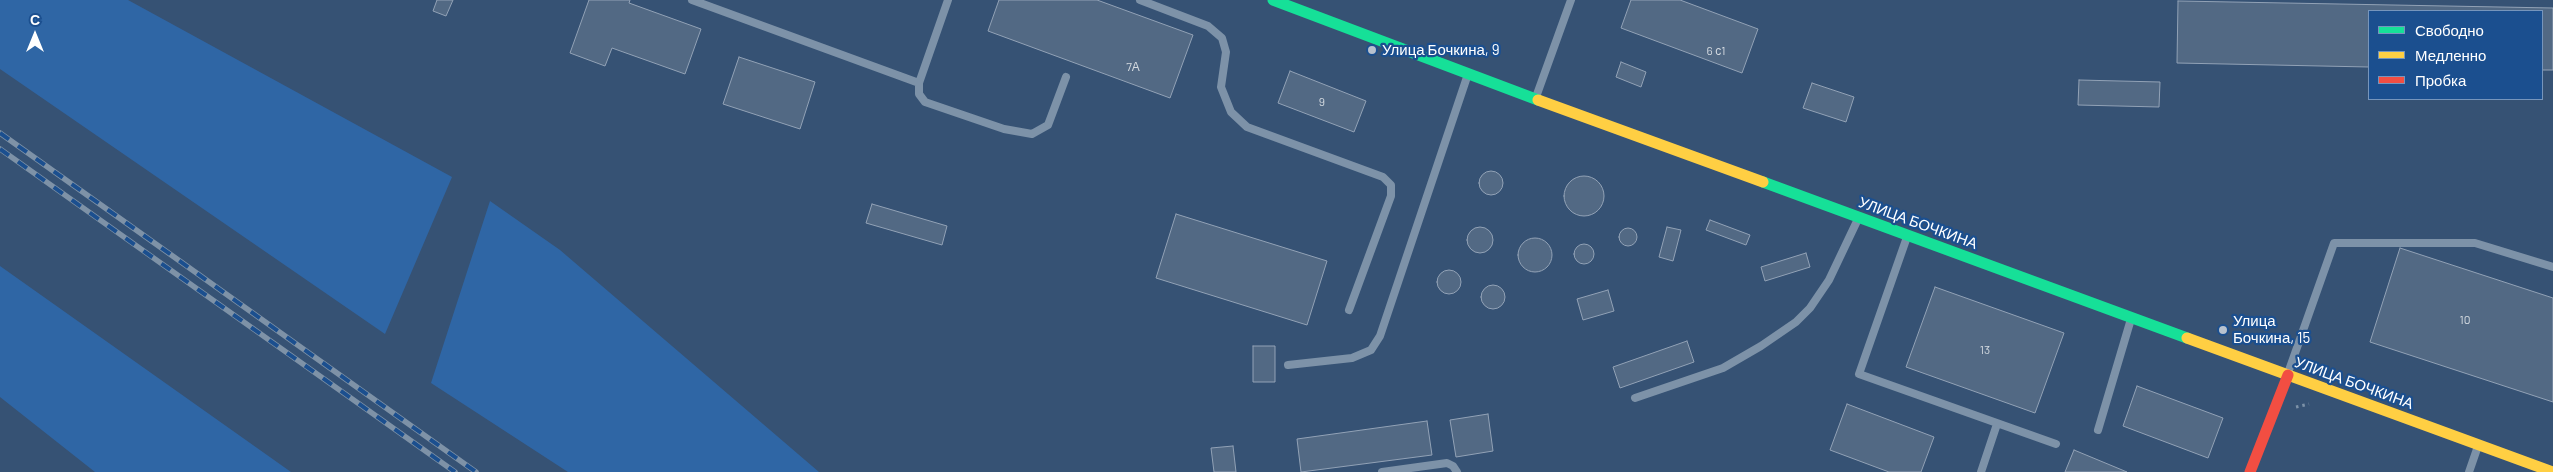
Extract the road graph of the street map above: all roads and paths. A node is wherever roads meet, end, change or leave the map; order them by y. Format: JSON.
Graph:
{"nodes":[{"id":1,"x":692,"y":0,"type":"edge"},
{"id":2,"x":948,"y":0,"type":"edge"},
{"id":3,"x":1140,"y":0,"type":"edge"},
{"id":4,"x":1273,"y":0,"type":"edge"},
{"id":5,"x":1571,"y":0,"type":"edge"},
{"id":6,"x":1300,"y":5,"type":"edge"},
{"id":7,"x":1468,"y":74,"type":"junction"},
{"id":8,"x":1066,"y":77,"type":"dead end"},
{"id":9,"x":919,"y":83,"type":"junction"},
{"id":10,"x":1535,"y":99,"type":"junction"},
{"id":11,"x":1858,"y":218,"type":"junction"},
{"id":12,"x":1908,"y":235,"type":"junction"},
{"id":13,"x":2553,"y":267,"type":"edge"},
{"id":14,"x":1349,"y":310,"type":"dead end"},
{"id":15,"x":2132,"y":317,"type":"junction"},
{"id":16,"x":1288,"y":365,"type":"dead end"},
{"id":17,"x":2288,"y":375,"type":"junction"},
{"id":18,"x":1635,"y":398,"type":"dead end"},
{"id":19,"x":2314,"y":403,"type":"dead end"},
{"id":20,"x":2292,"y":412,"type":"dead end"},
{"id":21,"x":1997,"y":424,"type":"junction"},
{"id":22,"x":2098,"y":430,"type":"dead end"},
{"id":23,"x":2056,"y":444,"type":"dead end"},
{"id":24,"x":2479,"y":445,"type":"junction"},
{"id":25,"x":1382,"y":472,"type":"edge"},
{"id":26,"x":1457,"y":472,"type":"edge"},
{"id":27,"x":1981,"y":472,"type":"edge"},
{"id":28,"x":2250,"y":472,"type":"edge"},
{"id":29,"x":2469,"y":472,"type":"edge"},
{"id":30,"x":2553,"y":472,"type":"edge"}],
"edges":[{"from":1,"to":9,"type":"lane"},
{"from":2,"to":9,"type":"lane"},
{"from":3,"to":14,"type":"lane"},
{"from":4,"to":6,"type":"street","name":"УЛИЦА БОЧКИНА"},
{"from":5,"to":10,"type":"lane"},
{"from":6,"to":7,"type":"street","name":"УЛИЦА БОЧКИНА"},
{"from":7,"to":10,"type":"street","name":"УЛИЦА БОЧКИНА"},
{"from":7,"to":16,"type":"lane"},
{"from":8,"to":9,"type":"lane"},
{"from":10,"to":11,"type":"street","name":"УЛИЦА БОЧКИНА"},
{"from":11,"to":12,"type":"street","name":"УЛИЦА БОЧКИНА"},
{"from":11,"to":18,"type":"lane"},
{"from":12,"to":15,"type":"street","name":"УЛИЦА БОЧКИНА"},
{"from":12,"to":21,"type":"lane"},
{"from":13,"to":17,"type":"lane"},
{"from":15,"to":17,"type":"street","name":"УЛИЦА БОЧКИНА"},
{"from":15,"to":22,"type":"lane"},
{"from":17,"to":24,"type":"street","name":"УЛИЦА БОЧКИНА"},
{"from":17,"to":28,"type":"street"},
{"from":19,"to":20,"type":"path"},
{"from":21,"to":23,"type":"lane"},
{"from":21,"to":27,"type":"lane"},
{"from":24,"to":29,"type":"lane"},
{"from":24,"to":30,"type":"street","name":"УЛИЦА БОЧКИНА"},
{"from":25,"to":26,"type":"lane"}]}
